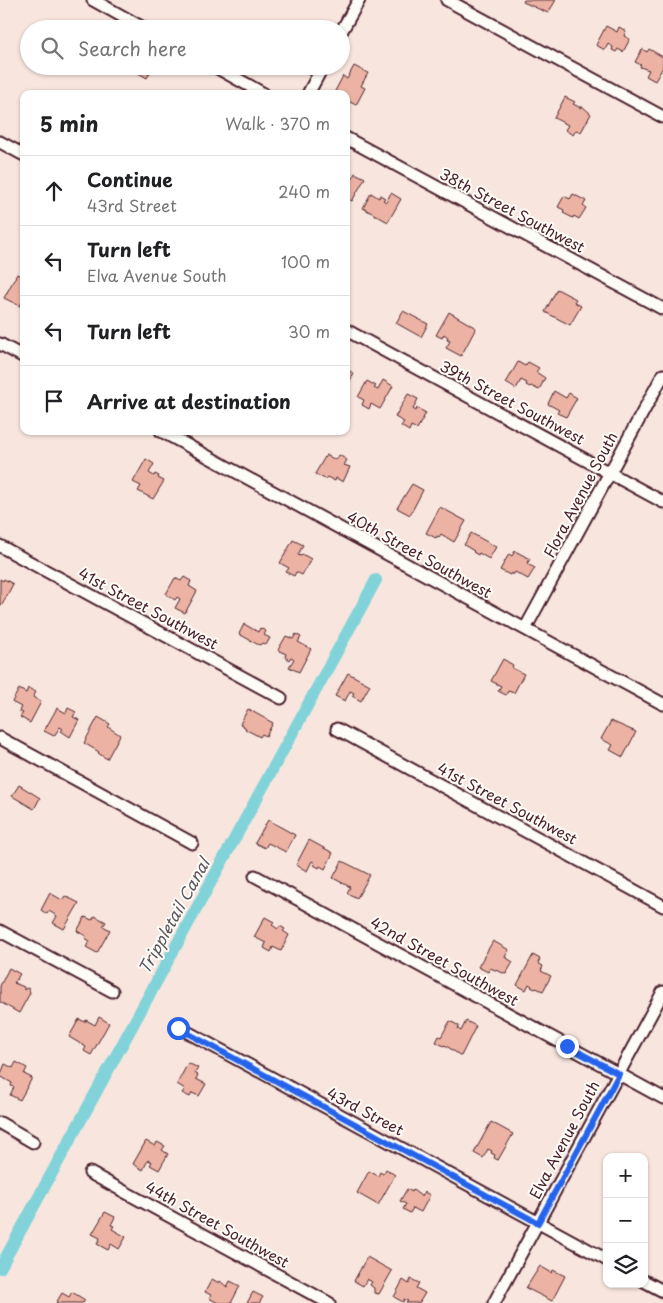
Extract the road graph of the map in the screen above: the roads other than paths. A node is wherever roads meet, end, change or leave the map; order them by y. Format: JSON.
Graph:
{"nodes":[{"id":1,"x":93,"y":0,"type":"edge"},
{"id":2,"x":359,"y":0,"type":"edge"},
{"id":3,"x":447,"y":0,"type":"edge"},
{"id":4,"x":130,"y":20,"type":"edge"},
{"id":5,"x":348,"y":20,"type":"edge"},
{"id":6,"x":230,"y":75,"type":"edge"},
{"id":7,"x":318,"y":75,"type":"edge"},
{"id":8,"x":257,"y":90,"type":"edge"},
{"id":9,"x":310,"y":90,"type":"edge"},
{"id":10,"x":663,"y":117,"type":"edge"},
{"id":11,"x":350,"y":140,"type":"edge"},
{"id":12,"x":0,"y":142,"type":"edge"},
{"id":13,"x":20,"y":153,"type":"edge"},
{"id":14,"x":663,"y":309,"type":"edge"},
{"id":15,"x":350,"y":332,"type":"edge"},
{"id":16,"x":0,"y":344,"type":"edge"},
{"id":17,"x":20,"y":355,"type":"edge"},
{"id":18,"x":663,"y":375,"type":"edge"},
{"id":19,"x":168,"y":435,"type":"edge"},
{"id":20,"x":610,"y":473,"type":"junction"},
{"id":21,"x":663,"y":502,"type":"edge"},
{"id":22,"x":0,"y":546,"type":"edge"},
{"id":23,"x":525,"y":630,"type":"junction"},
{"id":24,"x":281,"y":698,"type":"dead end"},
{"id":25,"x":663,"y":704,"type":"edge"},
{"id":26,"x":337,"y":728,"type":"dead end"},
{"id":27,"x":0,"y":738,"type":"edge"},
{"id":28,"x":192,"y":842,"type":"dead end"},
{"id":29,"x":255,"y":876,"type":"dead end"},
{"id":30,"x":663,"y":906,"type":"edge"},
{"id":31,"x":0,"y":931,"type":"edge"},
{"id":32,"x":112,"y":991,"type":"dead end"},
{"id":33,"x":663,"y":992,"type":"edge"},
{"id":34,"x":178,"y":1028,"type":"dead end"},
{"id":35,"x":619,"y":1074,"type":"junction"},
{"id":36,"x":663,"y":1098,"type":"edge"},
{"id":37,"x":0,"y":1123,"type":"edge"},
{"id":38,"x":34,"y":1142,"type":"dead end"},
{"id":39,"x":90,"y":1173,"type":"dead end"},
{"id":40,"x":538,"y":1223,"type":"junction"},
{"id":41,"x":603,"y":1258,"type":"edge"},
{"id":42,"x":648,"y":1283,"type":"edge"},
{"id":43,"x":663,"y":1291,"type":"edge"},
{"id":44,"x":329,"y":1303,"type":"edge"},
{"id":45,"x":494,"y":1303,"type":"edge"}],
"edges":[{"from":1,"to":4,"type":"street"},
{"from":2,"to":5,"type":"street"},
{"from":3,"to":10,"type":"street"},
{"from":6,"to":8,"type":"street"},
{"from":7,"to":9,"type":"street"},
{"from":11,"to":14,"type":"street","name":"38th Street Southwest"},
{"from":12,"to":13,"type":"street"},
{"from":15,"to":20,"type":"street","name":"39th Street Southwest"},
{"from":16,"to":17,"type":"street"},
{"from":18,"to":20,"type":"street","name":"Flora Avenue South"},
{"from":19,"to":23,"type":"street","name":"40th Street Southwest"},
{"from":20,"to":21,"type":"street","name":"39th Street Southwest"},
{"from":20,"to":23,"type":"street","name":"Flora Avenue South"},
{"from":22,"to":24,"type":"street","name":"41st Street Southwest"},
{"from":23,"to":25,"type":"street","name":"40th Street Southwest"},
{"from":26,"to":30,"type":"street","name":"41st Street Southwest"},
{"from":27,"to":28,"type":"street"},
{"from":29,"to":35,"type":"street","name":"42nd Street Southwest"},
{"from":31,"to":32,"type":"street"},
{"from":33,"to":35,"type":"street","name":"Elva Avenue South"},
{"from":34,"to":40,"type":"street","name":"43rd Street"},
{"from":35,"to":36,"type":"street","name":"42nd Street Southwest"},
{"from":35,"to":40,"type":"street","name":"Elva Avenue South"},
{"from":37,"to":38,"type":"street"},
{"from":39,"to":44,"type":"street","name":"44th Street Southwest"},
{"from":40,"to":41,"type":"street","name":"43rd Street"},
{"from":40,"to":45,"type":"street","name":"Elva Avenue South"},
{"from":42,"to":43,"type":"street"}]}
